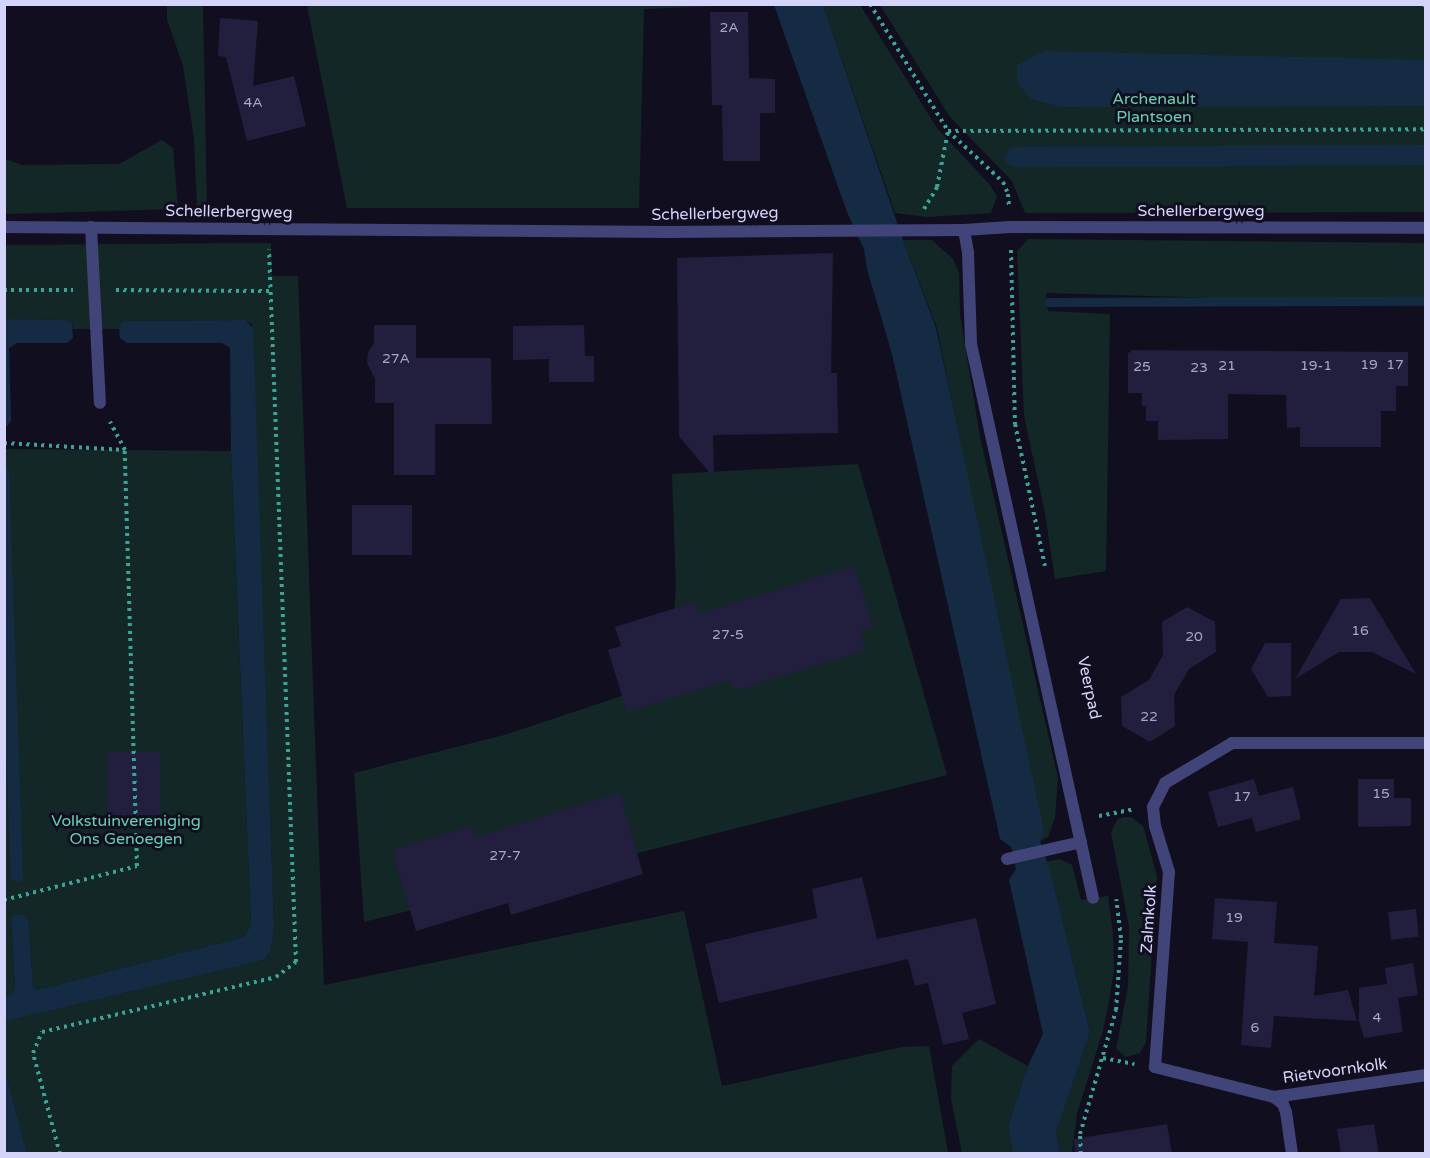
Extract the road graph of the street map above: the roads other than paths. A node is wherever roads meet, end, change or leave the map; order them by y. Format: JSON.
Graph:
{"nodes":[{"id":1,"x":4,"y":227,"type":"edge"},
{"id":2,"x":91,"y":227,"type":"junction"},
{"id":3,"x":1425,"y":228,"type":"edge"},
{"id":4,"x":964,"y":230,"type":"junction"},
{"id":5,"x":100,"y":403,"type":"road end"},
{"id":6,"x":1425,"y":742,"type":"edge"},
{"id":7,"x":1081,"y":842,"type":"junction"},
{"id":8,"x":1007,"y":859,"type":"dead end"},
{"id":9,"x":1094,"y":898,"type":"dead end"},
{"id":10,"x":1425,"y":1075,"type":"edge"},
{"id":11,"x":1274,"y":1097,"type":"junction"},
{"id":12,"x":1292,"y":1154,"type":"edge"}],
"edges":[{"from":1,"to":2,"type":"street","name":"Schellerbergweg"},
{"from":2,"to":4,"type":"street","name":"Schellerbergweg"},
{"from":2,"to":5,"type":"street"},
{"from":3,"to":4,"type":"street","name":"Schellerbergweg"},
{"from":4,"to":7,"type":"street"},
{"from":6,"to":11,"type":"street","name":"Zalmkolk"},
{"from":7,"to":8,"type":"street"},
{"from":7,"to":9,"type":"street"},
{"from":10,"to":11,"type":"street","name":"Rietvoornkolk"},
{"from":11,"to":12,"type":"street","name":"Rietvoornkolk"}]}
